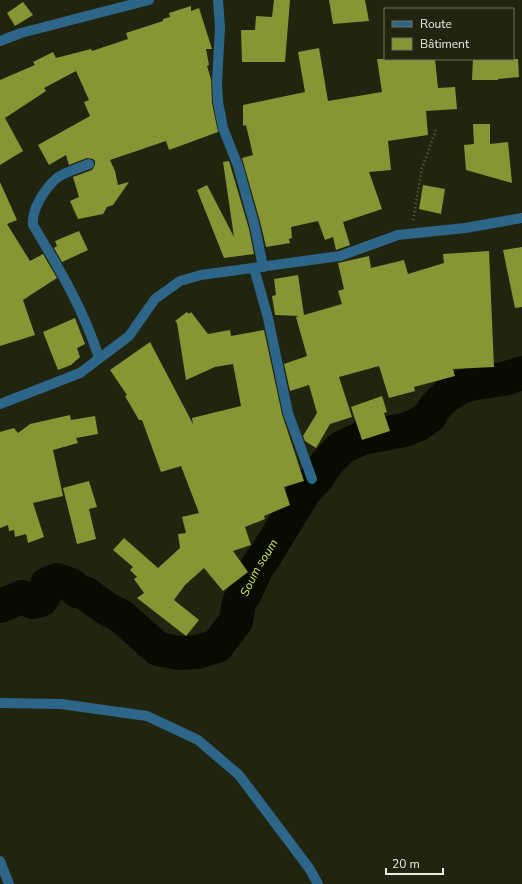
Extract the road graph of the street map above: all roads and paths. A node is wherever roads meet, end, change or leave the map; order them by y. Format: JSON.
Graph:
{"nodes":[{"id":1,"x":149,"y":0,"type":"edge"},
{"id":2,"x":218,"y":0,"type":"edge"},
{"id":3,"x":0,"y":41,"type":"edge"},
{"id":4,"x":436,"y":130,"type":"dead end"},
{"id":5,"x":89,"y":164,"type":"dead end"},
{"id":6,"x":522,"y":218,"type":"edge"},
{"id":7,"x":411,"y":234,"type":"junction"},
{"id":8,"x":259,"y":267,"type":"junction"},
{"id":9,"x":99,"y":358,"type":"junction"},
{"id":10,"x":0,"y":404,"type":"edge"},
{"id":11,"x":312,"y":479,"type":"dead end"},
{"id":12,"x":0,"y":703,"type":"edge"},
{"id":13,"x":0,"y":861,"type":"edge"},
{"id":14,"x":9,"y":884,"type":"edge"},
{"id":15,"x":318,"y":884,"type":"edge"}],
"edges":[{"from":1,"to":3,"type":"street"},
{"from":2,"to":8,"type":"street"},
{"from":4,"to":7,"type":"path"},
{"from":5,"to":9,"type":"street"},
{"from":6,"to":7,"type":"street"},
{"from":7,"to":8,"type":"street"},
{"from":8,"to":9,"type":"street"},
{"from":8,"to":11,"type":"street"},
{"from":9,"to":10,"type":"street"},
{"from":12,"to":15,"type":"street"},
{"from":13,"to":14,"type":"street"}]}
